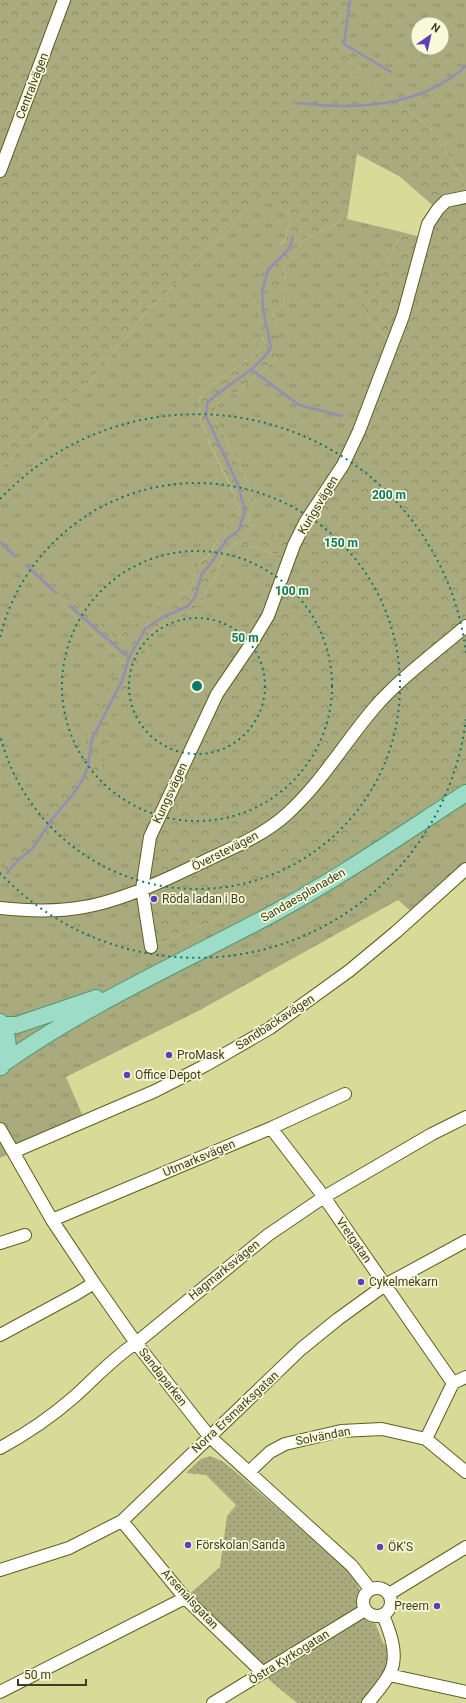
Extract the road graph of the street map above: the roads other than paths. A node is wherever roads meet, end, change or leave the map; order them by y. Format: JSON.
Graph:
{"nodes":[{"id":1,"x":64,"y":0,"type":"edge"},
{"id":2,"x":0,"y":171,"type":"edge"},
{"id":3,"x":466,"y":197,"type":"edge"},
{"id":4,"x":466,"y":626,"type":"edge"},
{"id":5,"x":466,"y":793,"type":"edge"},
{"id":6,"x":466,"y":869,"type":"edge"},
{"id":7,"x":142,"y":889,"type":"junction"},
{"id":8,"x":0,"y":908,"type":"edge"},
{"id":9,"x":151,"y":947,"type":"dead end"},
{"id":10,"x":134,"y":985,"type":"junction"},
{"id":11,"x":1,"y":1023,"type":"edge"},
{"id":12,"x":2,"y":1066,"type":"edge"},
{"id":13,"x":345,"y":1094,"type":"dead end"},
{"id":14,"x":466,"y":1118,"type":"edge"},
{"id":15,"x":271,"y":1128,"type":"junction"},
{"id":16,"x":0,"y":1129,"type":"edge"},
{"id":17,"x":13,"y":1152,"type":"junction"},
{"id":18,"x":324,"y":1197,"type":"junction"},
{"id":19,"x":52,"y":1220,"type":"junction"},
{"id":20,"x":25,"y":1235,"type":"dead end"},
{"id":21,"x":466,"y":1241,"type":"edge"},
{"id":22,"x":0,"y":1243,"type":"edge"},
{"id":23,"x":94,"y":1282,"type":"junction"},
{"id":24,"x":385,"y":1285,"type":"junction"},
{"id":25,"x":0,"y":1335,"type":"edge"},
{"id":26,"x":136,"y":1343,"type":"junction"},
{"id":27,"x":466,"y":1377,"type":"edge"},
{"id":28,"x":453,"y":1383,"type":"junction"},
{"id":29,"x":208,"y":1436,"type":"junction"},
{"id":30,"x":426,"y":1439,"type":"junction"},
{"id":31,"x":0,"y":1448,"type":"edge"},
{"id":32,"x":249,"y":1472,"type":"junction"},
{"id":33,"x":466,"y":1472,"type":"edge"},
{"id":34,"x":122,"y":1521,"type":"junction"},
{"id":35,"x":466,"y":1547,"type":"edge"},
{"id":36,"x":0,"y":1570,"type":"edge"},
{"id":37,"x":370,"y":1589,"type":"junction"},
{"id":38,"x":389,"y":1594,"type":"junction"},
{"id":39,"x":185,"y":1598,"type":"junction"},
{"id":40,"x":365,"y":1610,"type":"junction"},
{"id":41,"x":383,"y":1615,"type":"junction"},
{"id":42,"x":263,"y":1673,"type":"junction"},
{"id":43,"x":389,"y":1675,"type":"junction"},
{"id":44,"x":0,"y":1692,"type":"edge"},
{"id":45,"x":466,"y":1692,"type":"edge"},
{"id":46,"x":213,"y":1703,"type":"edge"},
{"id":47,"x":368,"y":1703,"type":"edge"}],
"edges":[{"from":1,"to":2,"type":"street","name":"Centralvägen"},
{"from":3,"to":7,"type":"street","name":"Kungsvägen"},
{"from":4,"to":7,"type":"street","name":"Överstevägen"},
{"from":5,"to":10,"type":"main road","name":"Sandaesplanaden"},
{"from":6,"to":17,"type":"street","name":"Sandbackavägen"},
{"from":7,"to":8,"type":"street","name":"Överstevägen"},
{"from":7,"to":9,"type":"street","name":"Kungsvägen"},
{"from":10,"to":11,"type":"main road","name":"Sandaesplanaden"},
{"from":10,"to":12,"type":"main road","name":"Sandaesplanaden"},
{"from":11,"to":12,"type":"main road"},
{"from":13,"to":15,"type":"street","name":"Utmarksvägen"},
{"from":14,"to":18,"type":"street","name":"Hagmarksvägen"},
{"from":15,"to":18,"type":"street","name":"Vretgatan"},
{"from":15,"to":19,"type":"street","name":"Utmarksvägen"},
{"from":16,"to":17,"type":"street","name":"Sandaparken"},
{"from":17,"to":19,"type":"street","name":"Sandaparken"},
{"from":18,"to":24,"type":"street","name":"Vretgatan"},
{"from":18,"to":26,"type":"street","name":"Hagmarksvägen"},
{"from":19,"to":23,"type":"street","name":"Sandaparken"},
{"from":20,"to":22,"type":"street"},
{"from":21,"to":24,"type":"street","name":"Norra Ersmarksgatan"},
{"from":23,"to":25,"type":"street"},
{"from":23,"to":26,"type":"street","name":"Sandaparken"},
{"from":24,"to":28,"type":"street","name":"Vretgatan"},
{"from":24,"to":29,"type":"street","name":"Norra Ersmarksgatan"},
{"from":26,"to":29,"type":"street","name":"Sandaparken"},
{"from":26,"to":31,"type":"street","name":"Hagmarksvägen"},
{"from":27,"to":28,"type":"street"},
{"from":28,"to":30,"type":"street"},
{"from":29,"to":32,"type":"street","name":"Sandaparken"},
{"from":29,"to":34,"type":"street","name":"Norra Ersmarksgatan"},
{"from":30,"to":32,"type":"street","name":"Solvändan"},
{"from":30,"to":33,"type":"street","name":"Solvändan"},
{"from":32,"to":37,"type":"street","name":"Sandaparken"},
{"from":34,"to":36,"type":"street","name":"Norra Ersmarksgatan"},
{"from":34,"to":39,"type":"street","name":"Arsenalsgatan"},
{"from":35,"to":38,"type":"street"},
{"from":37,"to":38,"type":"street"},
{"from":37,"to":40,"type":"street"},
{"from":38,"to":41,"type":"street"},
{"from":39,"to":42,"type":"street","name":"Arsenalsgatan"},
{"from":39,"to":44,"type":"street"},
{"from":40,"to":41,"type":"street"},
{"from":40,"to":42,"type":"street","name":"Östra Kyrkogatan"},
{"from":41,"to":43,"type":"street"},
{"from":42,"to":46,"type":"street","name":"Östra Kyrkogatan"},
{"from":43,"to":45,"type":"street"},
{"from":43,"to":47,"type":"street"}]}
